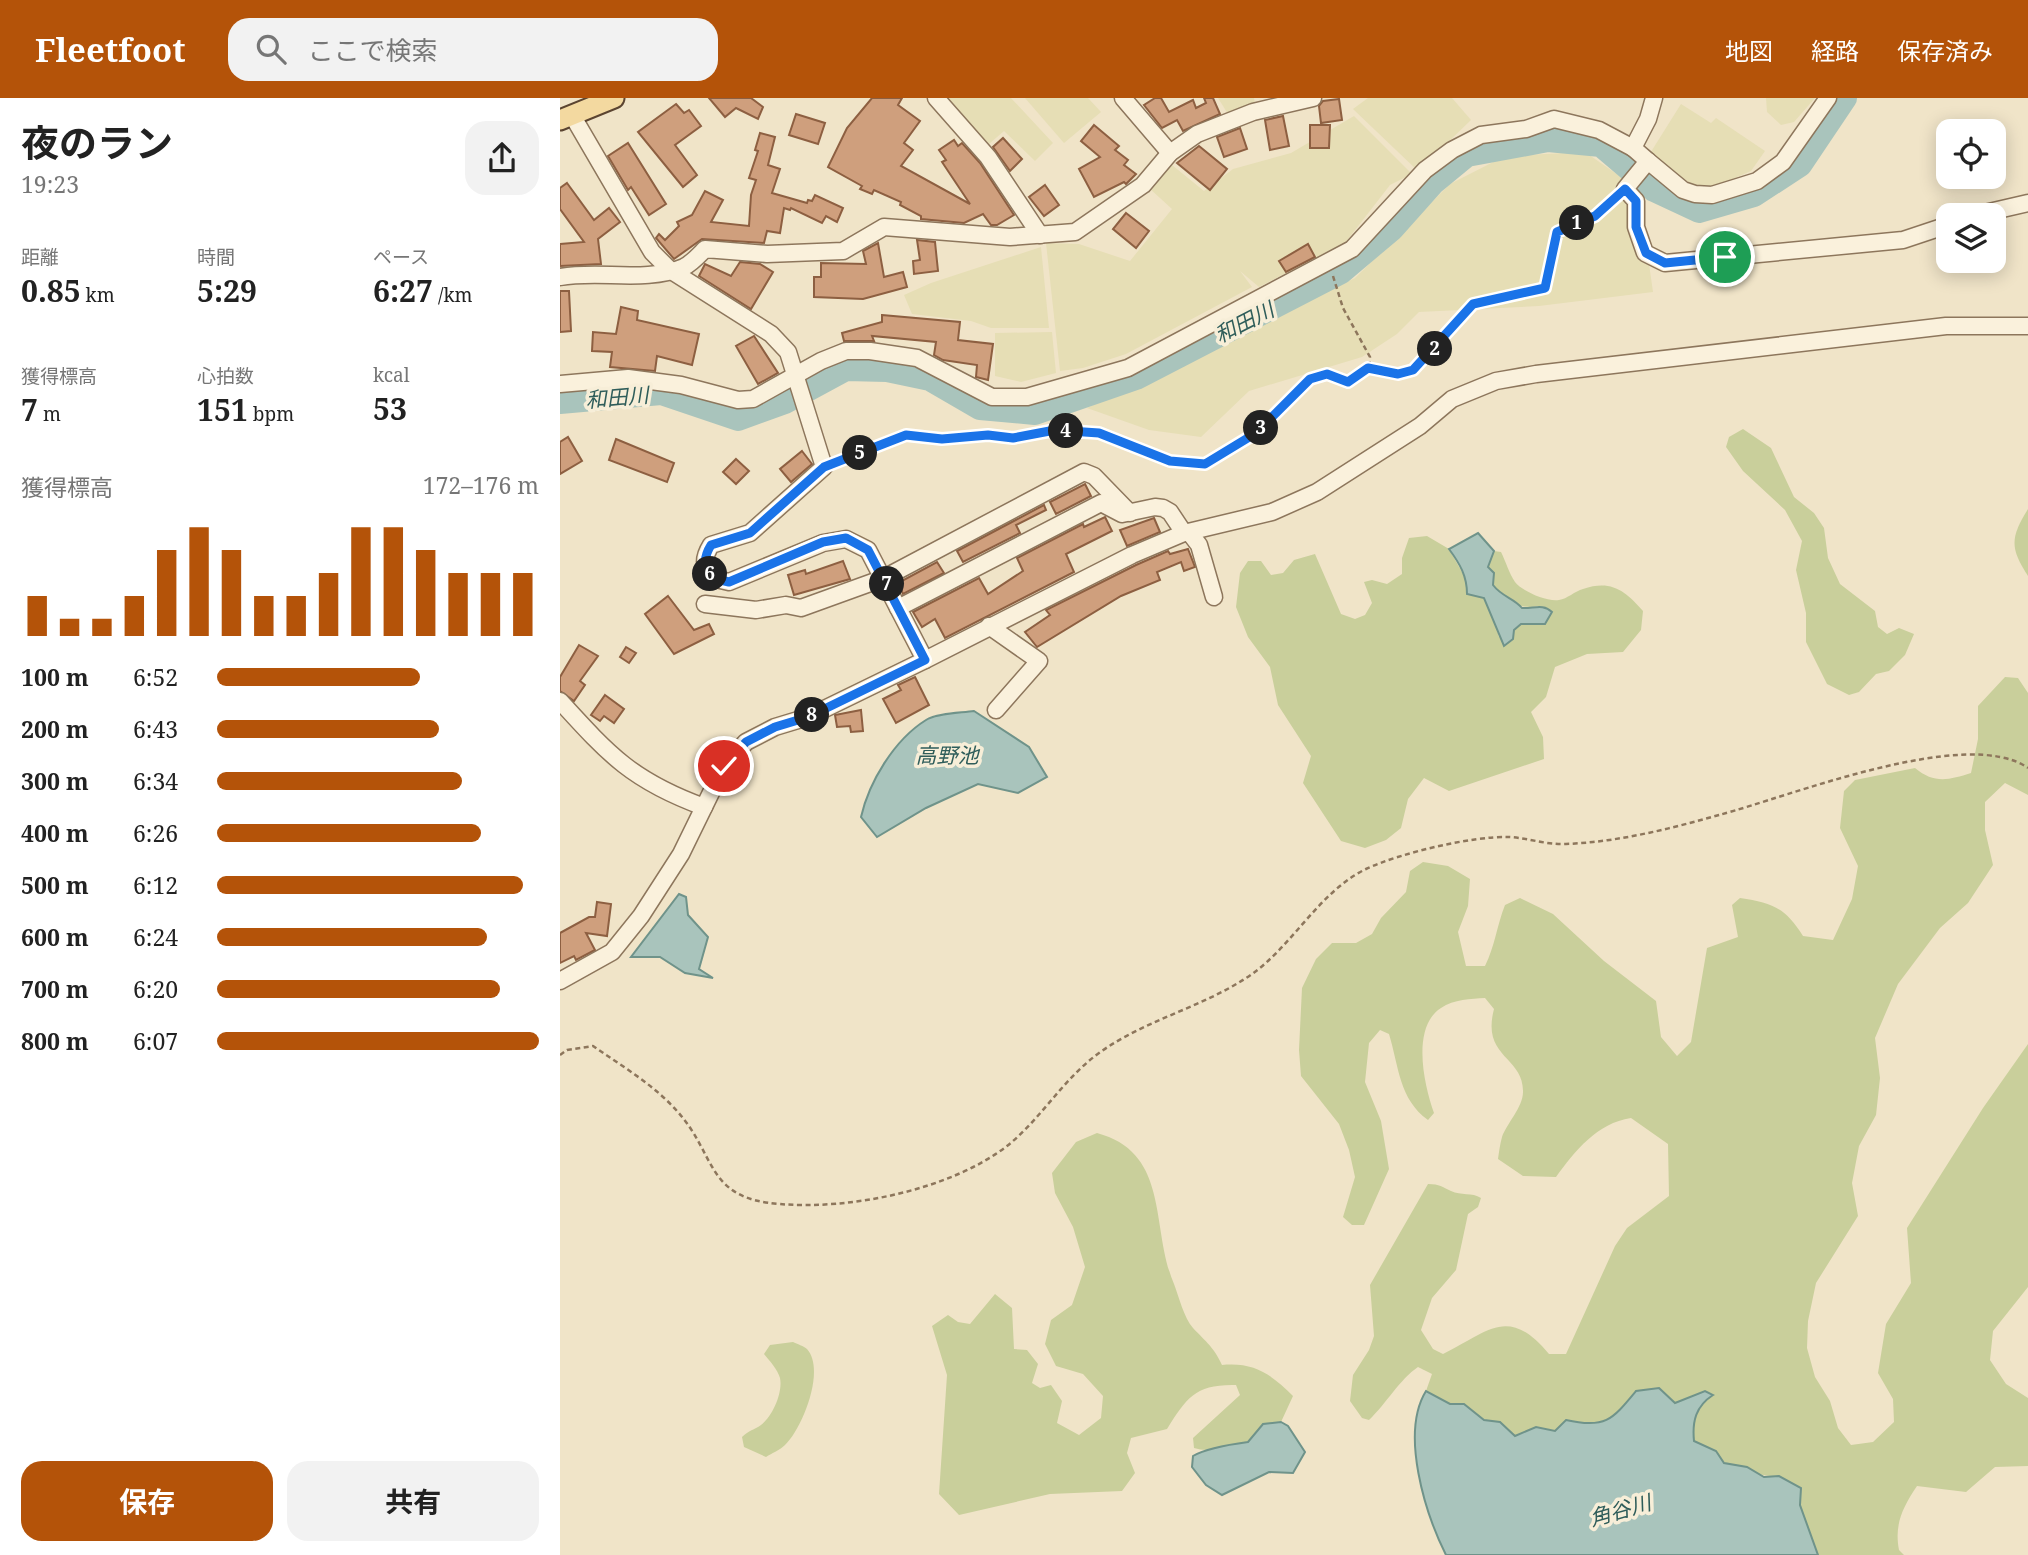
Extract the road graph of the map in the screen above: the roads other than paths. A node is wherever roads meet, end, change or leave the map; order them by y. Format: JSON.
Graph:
{"nodes":[{"id":1,"x":614,"y":98,"type":"edge"},
{"id":2,"x":936,"y":98,"type":"edge"},
{"id":3,"x":1123,"y":98,"type":"edge"},
{"id":4,"x":1313,"y":98,"type":"edge"},
{"id":5,"x":1654,"y":98,"type":"edge"},
{"id":6,"x":1828,"y":98,"type":"edge"},
{"id":7,"x":573,"y":111,"type":"edge"},
{"id":8,"x":1633,"y":148,"type":"junction"},
{"id":9,"x":1170,"y":153,"type":"junction"},
{"id":10,"x":1648,"y":161,"type":"junction"},
{"id":11,"x":2028,"y":203,"type":"edge"},
{"id":12,"x":2006,"y":208,"type":"edge"},
{"id":13,"x":1936,"y":229,"type":"edge"},
{"id":14,"x":1040,"y":235,"type":"junction"},
{"id":15,"x":670,"y":270,"type":"junction"},
{"id":16,"x":560,"y":277,"type":"edge"},
{"id":17,"x":2028,"y":326,"type":"edge"},
{"id":18,"x":798,"y":380,"type":"junction"},
{"id":19,"x":560,"y":384,"type":"edge"},
{"id":20,"x":1130,"y":513,"type":"junction"},
{"id":21,"x":1187,"y":533,"type":"junction"},
{"id":22,"x":884,"y":578,"type":"junction"},
{"id":23,"x":1214,"y":597,"type":"dead end"},
{"id":24,"x":705,"y":604,"type":"dead end"},
{"id":25,"x":898,"y":608,"type":"junction"},
{"id":26,"x":989,"y":626,"type":"junction"},
{"id":27,"x":925,"y":660,"type":"junction"},
{"id":28,"x":560,"y":701,"type":"edge"},
{"id":29,"x":996,"y":710,"type":"dead end"},
{"id":30,"x":704,"y":807,"type":"junction"},
{"id":31,"x":560,"y":981,"type":"edge"}],
"edges":[{"from":1,"to":7,"type":"main road"},
{"from":2,"to":14,"type":"street"},
{"from":3,"to":9,"type":"street"},
{"from":4,"to":9,"type":"street"},
{"from":5,"to":8,"type":"street"},
{"from":6,"to":10,"type":"street"},
{"from":7,"to":15,"type":"street"},
{"from":8,"to":10,"type":"street"},
{"from":8,"to":18,"type":"street"},
{"from":9,"to":14,"type":"street"},
{"from":10,"to":13,"type":"street"},
{"from":11,"to":12,"type":"street"},
{"from":14,"to":15,"type":"street"},
{"from":15,"to":16,"type":"street"},
{"from":15,"to":18,"type":"street"},
{"from":17,"to":21,"type":"street"},
{"from":18,"to":19,"type":"street"},
{"from":18,"to":22,"type":"street"},
{"from":20,"to":21,"type":"street"},
{"from":20,"to":22,"type":"street"},
{"from":20,"to":25,"type":"street"},
{"from":21,"to":23,"type":"street"},
{"from":21,"to":26,"type":"street"},
{"from":22,"to":24,"type":"street"},
{"from":22,"to":25,"type":"street"},
{"from":25,"to":27,"type":"street"},
{"from":26,"to":27,"type":"street"},
{"from":26,"to":29,"type":"street"},
{"from":27,"to":30,"type":"street"},
{"from":28,"to":30,"type":"street"},
{"from":30,"to":31,"type":"street"}]}
